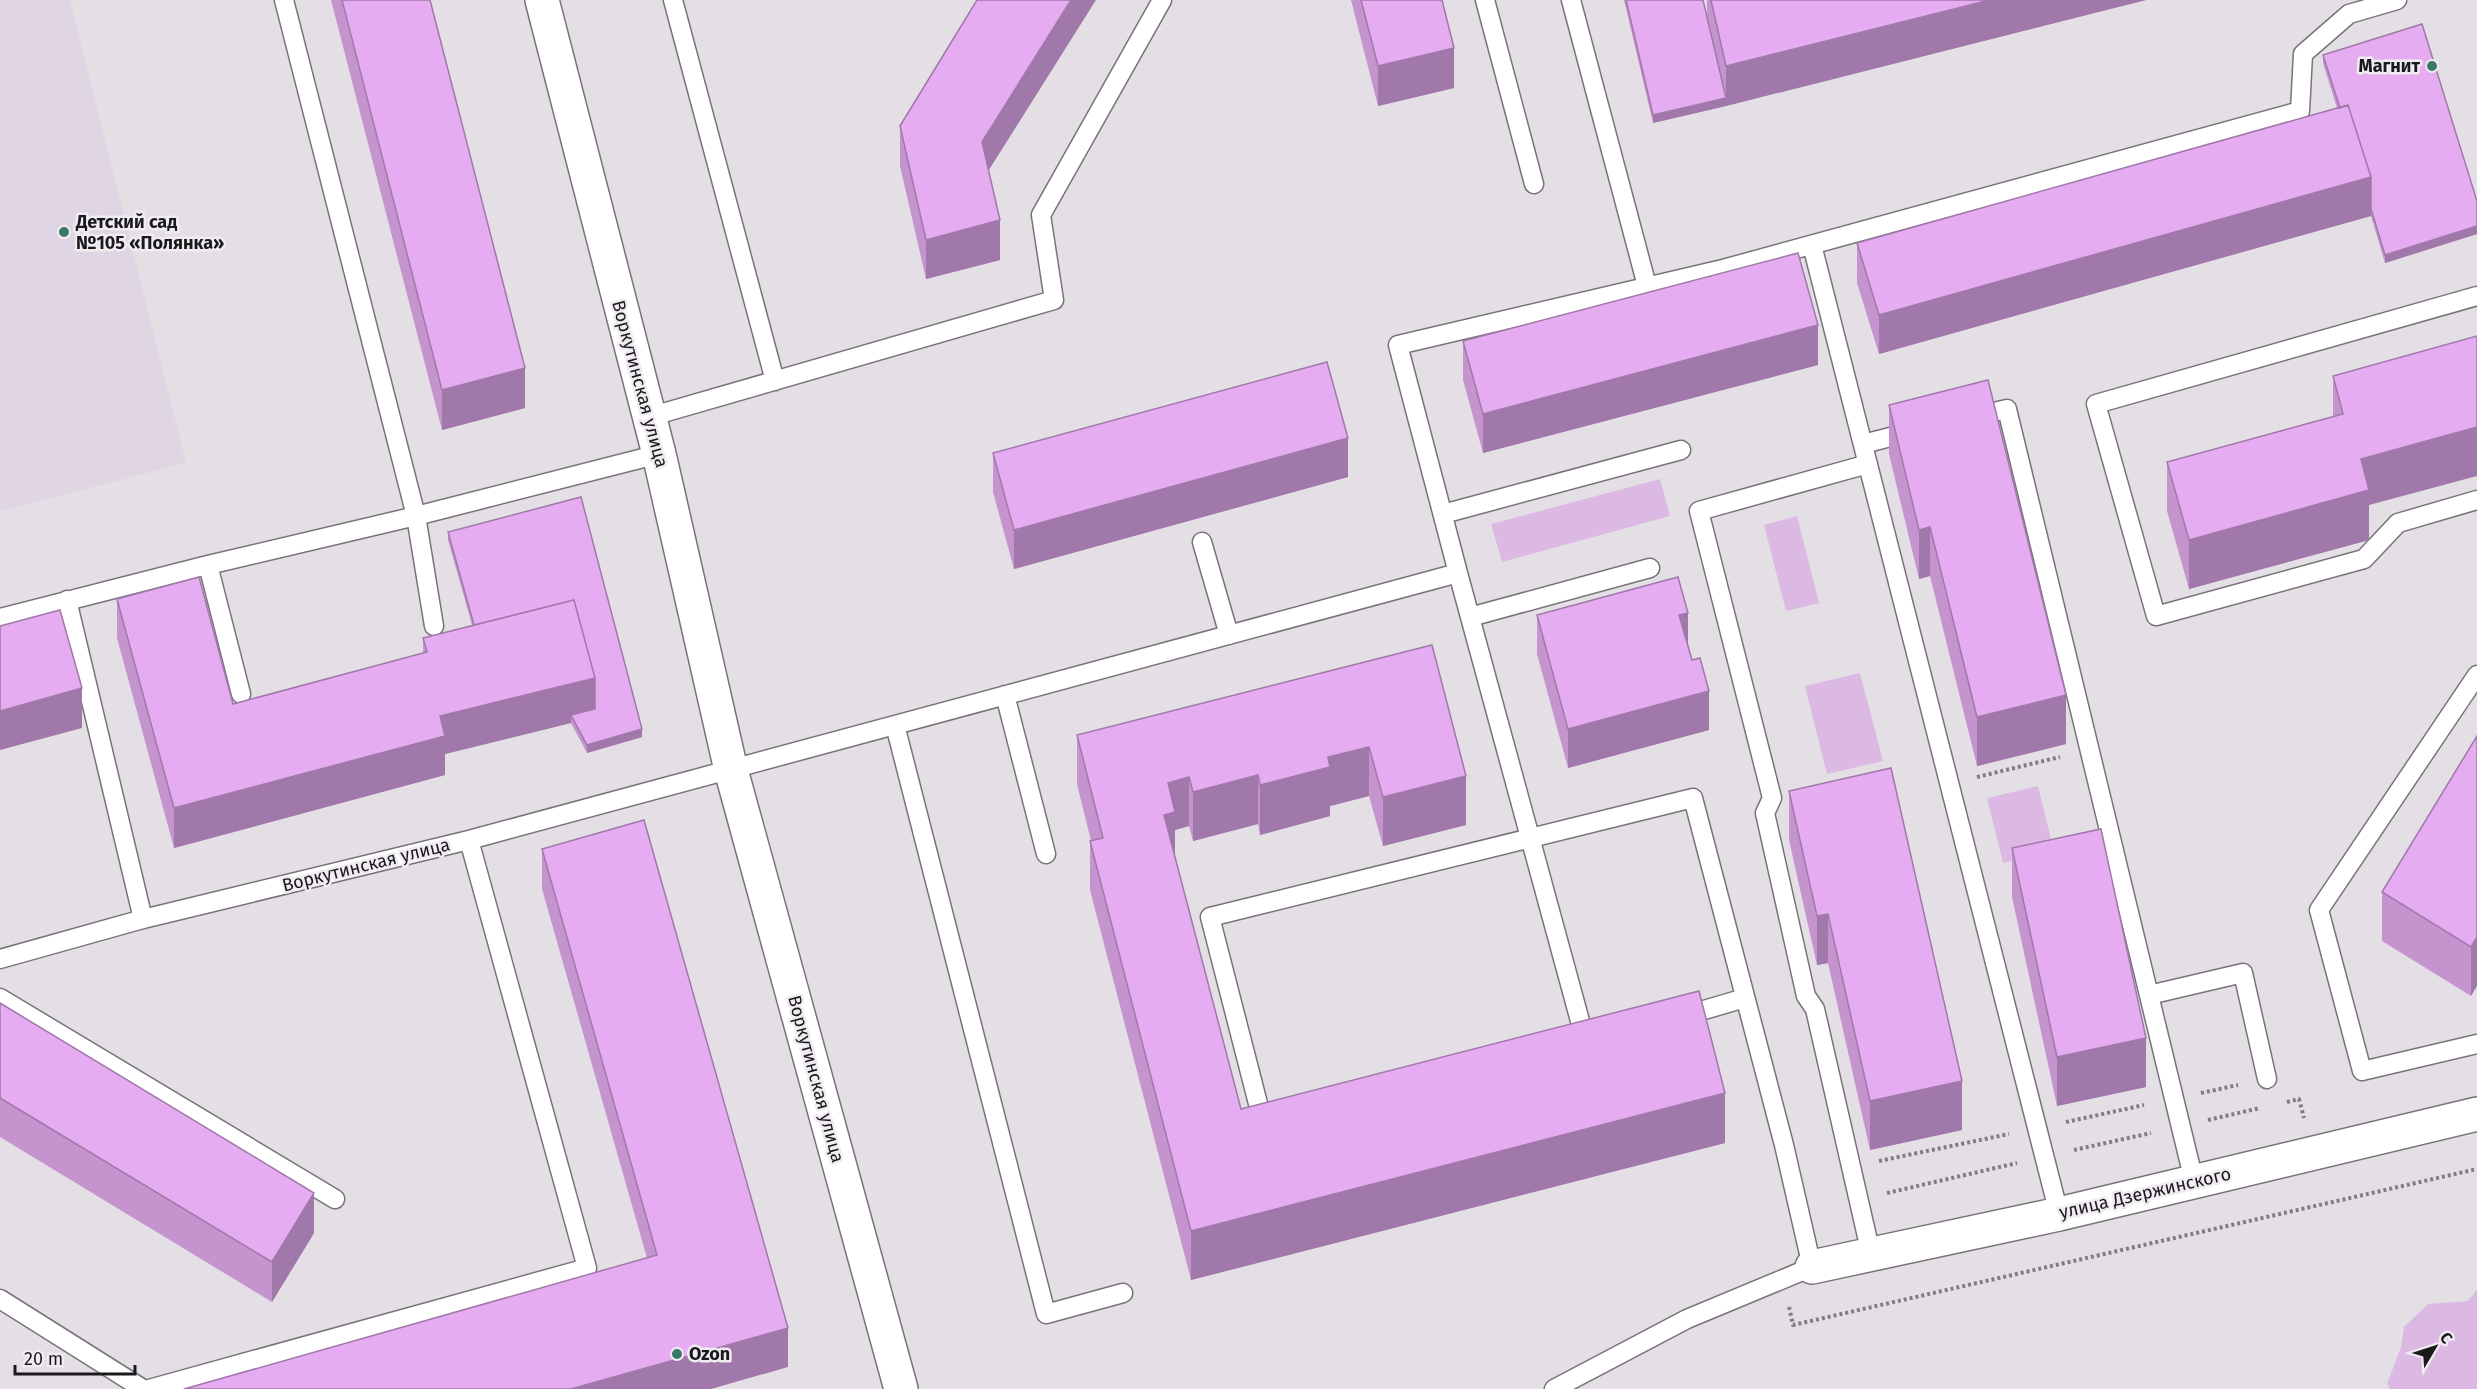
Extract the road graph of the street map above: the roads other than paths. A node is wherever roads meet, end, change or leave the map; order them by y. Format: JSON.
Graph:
{"nodes":[{"id":1,"x":284,"y":0,"type":"edge"},
{"id":2,"x":542,"y":0,"type":"edge"},
{"id":3,"x":673,"y":0,"type":"edge"},
{"id":4,"x":1162,"y":0,"type":"edge"},
{"id":5,"x":1485,"y":0,"type":"edge"},
{"id":6,"x":1570,"y":0,"type":"edge"},
{"id":7,"x":2397,"y":0,"type":"edge"},
{"id":8,"x":1534,"y":184,"type":"dead end"},
{"id":9,"x":1812,"y":245,"type":"junction"},
{"id":10,"x":1647,"y":286,"type":"junction"},
{"id":11,"x":2477,"y":296,"type":"edge"},
{"id":12,"x":775,"y":381,"type":"junction"},
{"id":13,"x":648,"y":417,"type":"junction"},
{"id":14,"x":1951,"y":422,"type":"edge"},
{"id":15,"x":1929,"y":428,"type":"edge"},
{"id":16,"x":1863,"y":444,"type":"junction"},
{"id":17,"x":1681,"y":450,"type":"dead end"},
{"id":18,"x":660,"y":454,"type":"junction"},
{"id":19,"x":1868,"y":464,"type":"junction"},
{"id":20,"x":2477,"y":500,"type":"edge"},
{"id":21,"x":1443,"y":514,"type":"junction"},
{"id":22,"x":417,"y":516,"type":"junction"},
{"id":23,"x":1202,"y":542,"type":"dead end"},
{"id":24,"x":208,"y":565,"type":"junction"},
{"id":25,"x":1650,"y":568,"type":"dead end"},
{"id":26,"x":1458,"y":573,"type":"junction"},
{"id":27,"x":67,"y":600,"type":"junction"},
{"id":28,"x":1470,"y":617,"type":"junction"},
{"id":29,"x":0,"y":618,"type":"edge"},
{"id":30,"x":434,"y":626,"type":"dead end"},
{"id":31,"x":1229,"y":635,"type":"junction"},
{"id":32,"x":2477,"y":675,"type":"edge"},
{"id":33,"x":241,"y":694,"type":"dead end"},
{"id":34,"x":1005,"y":695,"type":"junction"},
{"id":35,"x":895,"y":725,"type":"junction"},
{"id":36,"x":731,"y":770,"type":"junction"},
{"id":37,"x":1531,"y":837,"type":"junction"},
{"id":38,"x":469,"y":840,"type":"junction"},
{"id":39,"x":1046,"y":854,"type":"dead end"},
{"id":40,"x":143,"y":920,"type":"junction"},
{"id":41,"x":0,"y":959,"type":"edge"},
{"id":42,"x":2149,"y":994,"type":"junction"},
{"id":43,"x":0,"y":998,"type":"edge"},
{"id":44,"x":1744,"y":998,"type":"junction"},
{"id":45,"x":1666,"y":1021,"type":"edge"},
{"id":46,"x":2477,"y":1044,"type":"edge"},
{"id":47,"x":1564,"y":1050,"type":"edge"},
{"id":48,"x":2267,"y":1079,"type":"dead end"},
{"id":49,"x":2477,"y":1114,"type":"edge"},
{"id":50,"x":1286,"y":1118,"type":"edge"},
{"id":51,"x":2194,"y":1181,"type":"junction"},
{"id":52,"x":335,"y":1199,"type":"dead end"},
{"id":53,"x":2059,"y":1214,"type":"junction"},
{"id":54,"x":1871,"y":1254,"type":"junction"},
{"id":55,"x":1797,"y":1274,"type":"junction"},
{"id":56,"x":1123,"y":1293,"type":"dead end"},
{"id":57,"x":0,"y":1299,"type":"edge"},
{"id":58,"x":143,"y":1389,"type":"edge"},
{"id":59,"x":149,"y":1389,"type":"edge"},
{"id":60,"x":902,"y":1389,"type":"edge"},
{"id":61,"x":1554,"y":1389,"type":"edge"}],
"edges":[{"from":1,"to":22,"type":"lane"},
{"from":2,"to":13,"type":"street","name":"Воркутинская улица"},
{"from":3,"to":12,"type":"lane"},
{"from":4,"to":12,"type":"lane"},
{"from":5,"to":8,"type":"lane"},
{"from":6,"to":10,"type":"lane"},
{"from":7,"to":9,"type":"lane"},
{"from":9,"to":10,"type":"lane"},
{"from":9,"to":16,"type":"lane"},
{"from":10,"to":21,"type":"lane"},
{"from":11,"to":20,"type":"lane"},
{"from":12,"to":13,"type":"lane"},
{"from":13,"to":18,"type":"street","name":"Воркутинская улица"},
{"from":14,"to":42,"type":"lane"},
{"from":15,"to":16,"type":"lane"},
{"from":16,"to":19,"type":"lane"},
{"from":17,"to":21,"type":"lane"},
{"from":18,"to":22,"type":"lane"},
{"from":18,"to":36,"type":"street","name":"Воркутинская улица"},
{"from":19,"to":53,"type":"lane"},
{"from":19,"to":54,"type":"lane"},
{"from":21,"to":26,"type":"lane"},
{"from":22,"to":24,"type":"lane"},
{"from":22,"to":30,"type":"lane"},
{"from":23,"to":31,"type":"lane"},
{"from":24,"to":27,"type":"lane"},
{"from":24,"to":33,"type":"lane"},
{"from":25,"to":28,"type":"lane"},
{"from":26,"to":28,"type":"lane"},
{"from":26,"to":31,"type":"lane"},
{"from":27,"to":29,"type":"lane"},
{"from":27,"to":40,"type":"lane"},
{"from":28,"to":37,"type":"lane"},
{"from":31,"to":34,"type":"lane"},
{"from":32,"to":46,"type":"lane"},
{"from":34,"to":35,"type":"lane"},
{"from":34,"to":39,"type":"lane"},
{"from":35,"to":36,"type":"lane"},
{"from":35,"to":56,"type":"lane"},
{"from":36,"to":38,"type":"lane","name":"Воркутинская улица"},
{"from":36,"to":60,"type":"street","name":"Воркутинская улица"},
{"from":37,"to":44,"type":"lane"},
{"from":37,"to":47,"type":"lane"},
{"from":37,"to":50,"type":"lane"},
{"from":38,"to":40,"type":"lane","name":"Воркутинская улица"},
{"from":38,"to":59,"type":"lane"},
{"from":40,"to":41,"type":"lane","name":"Воркутинская улица"},
{"from":42,"to":48,"type":"lane"},
{"from":42,"to":51,"type":"lane"},
{"from":43,"to":52,"type":"lane"},
{"from":44,"to":45,"type":"lane"},
{"from":44,"to":55,"type":"lane"},
{"from":49,"to":51,"type":"street","name":"улица Дзержинского"},
{"from":51,"to":53,"type":"street","name":"улица Дзержинского"},
{"from":53,"to":54,"type":"street","name":"улица Дзержинского"},
{"from":54,"to":55,"type":"street","name":"улица Дзержинского"},
{"from":55,"to":61,"type":"lane"},
{"from":57,"to":58,"type":"lane"}]}
